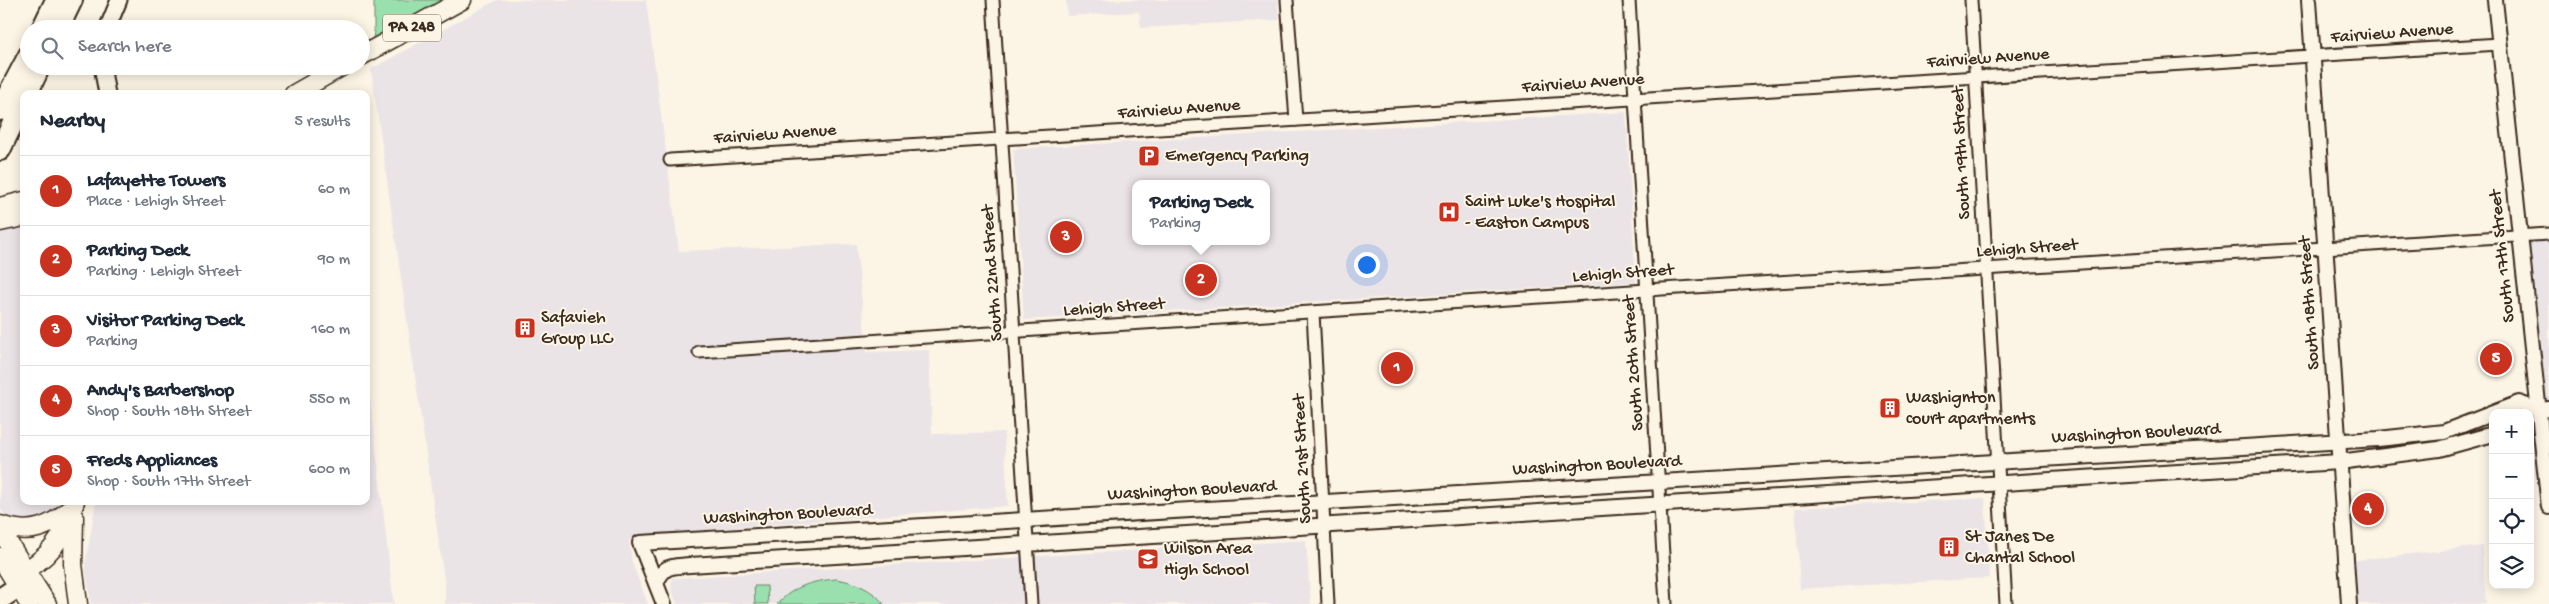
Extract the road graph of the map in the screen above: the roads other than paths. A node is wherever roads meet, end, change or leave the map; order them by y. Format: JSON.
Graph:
{"nodes":[{"id":1,"x":45,"y":0,"type":"edge"},
{"id":2,"x":56,"y":0,"type":"edge"},
{"id":3,"x":72,"y":0,"type":"edge"},
{"id":4,"x":118,"y":0,"type":"edge"},
{"id":5,"x":462,"y":0,"type":"edge"},
{"id":6,"x":993,"y":0,"type":"edge"},
{"id":7,"x":1287,"y":0,"type":"edge"},
{"id":8,"x":1629,"y":0,"type":"edge"},
{"id":9,"x":1971,"y":0,"type":"edge"},
{"id":10,"x":2309,"y":0,"type":"edge"},
{"id":11,"x":2494,"y":0,"type":"edge"},
{"id":12,"x":43,"y":20,"type":"edge"},
{"id":13,"x":46,"y":20,"type":"edge"},
{"id":14,"x":62,"y":20,"type":"edge"},
{"id":15,"x":110,"y":20,"type":"edge"},
{"id":16,"x":2499,"y":44,"type":"junction"},
{"id":17,"x":370,"y":51,"type":"edge"},
{"id":18,"x":2312,"y":56,"type":"junction"},
{"id":19,"x":20,"y":72,"type":"edge"},
{"id":20,"x":36,"y":75,"type":"edge"},
{"id":21,"x":103,"y":75,"type":"edge"},
{"id":22,"x":327,"y":75,"type":"edge"},
{"id":23,"x":1976,"y":77,"type":"junction"},
{"id":24,"x":29,"y":90,"type":"edge"},
{"id":25,"x":105,"y":90,"type":"edge"},
{"id":26,"x":301,"y":90,"type":"edge"},
{"id":27,"x":1635,"y":99,"type":"junction"},
{"id":28,"x":20,"y":108,"type":"edge"},
{"id":29,"x":0,"y":110,"type":"edge"},
{"id":30,"x":1296,"y":120,"type":"junction"},
{"id":31,"x":1002,"y":139,"type":"junction"},
{"id":32,"x":0,"y":150,"type":"edge"},
{"id":33,"x":670,"y":160,"type":"dead end"},
{"id":34,"x":20,"y":202,"type":"edge"},
{"id":35,"x":0,"y":207,"type":"edge"},
{"id":36,"x":20,"y":218,"type":"edge"},
{"id":37,"x":0,"y":222,"type":"edge"},
{"id":38,"x":2549,"y":234,"type":"edge"},
{"id":39,"x":2520,"y":236,"type":"junction"},
{"id":40,"x":2325,"y":247,"type":"junction"},
{"id":41,"x":1987,"y":269,"type":"junction"},
{"id":42,"x":1647,"y":290,"type":"junction"},
{"id":43,"x":1313,"y":312,"type":"junction"},
{"id":44,"x":1014,"y":332,"type":"junction"},
{"id":45,"x":700,"y":352,"type":"dead end"},
{"id":46,"x":2539,"y":412,"type":"edge"},
{"id":47,"x":2489,"y":435,"type":"edge"},
{"id":48,"x":2338,"y":440,"type":"junction"},
{"id":49,"x":1998,"y":461,"type":"junction"},
{"id":50,"x":2340,"y":462,"type":"junction"},
{"id":51,"x":1659,"y":481,"type":"junction"},
{"id":52,"x":1999,"y":483,"type":"junction"},
{"id":53,"x":1323,"y":502,"type":"junction"},
{"id":54,"x":73,"y":505,"type":"edge"},
{"id":55,"x":74,"y":505,"type":"edge"},
{"id":56,"x":75,"y":505,"type":"edge"},
{"id":57,"x":1660,"y":505,"type":"junction"},
{"id":58,"x":2549,"y":507,"type":"edge"},
{"id":59,"x":1026,"y":520,"type":"junction"},
{"id":60,"x":0,"y":525,"type":"edge"},
{"id":61,"x":1324,"y":526,"type":"junction"},
{"id":62,"x":0,"y":529,"type":"edge"},
{"id":63,"x":1027,"y":544,"type":"junction"},
{"id":64,"x":0,"y":557,"type":"edge"},
{"id":65,"x":14,"y":580,"type":"edge"},
{"id":66,"x":656,"y":583,"type":"junction"},
{"id":67,"x":0,"y":599,"type":"edge"},
{"id":68,"x":29,"y":604,"type":"edge"},
{"id":69,"x":47,"y":604,"type":"edge"},
{"id":70,"x":78,"y":604,"type":"edge"},
{"id":71,"x":664,"y":604,"type":"edge"},
{"id":72,"x":1031,"y":604,"type":"edge"},
{"id":73,"x":1328,"y":604,"type":"edge"},
{"id":74,"x":1666,"y":604,"type":"edge"},
{"id":75,"x":2006,"y":604,"type":"edge"},
{"id":76,"x":2349,"y":604,"type":"edge"}],
"edges":[{"from":1,"to":12,"type":"highway"},
{"from":2,"to":13,"type":"highway"},
{"from":3,"to":14,"type":"highway"},
{"from":4,"to":15,"type":"main road"},
{"from":5,"to":17,"type":"main road","number":"PA 248"},
{"from":6,"to":31,"type":"street","name":"South 22nd Street"},
{"from":7,"to":30,"type":"street"},
{"from":8,"to":27,"type":"street","name":"South 20th Street"},
{"from":9,"to":23,"type":"street","name":"South 19th Street"},
{"from":10,"to":18,"type":"street","name":"South 18th Street"},
{"from":11,"to":16,"type":"street","name":"South 17th Street"},
{"from":16,"to":18,"type":"street","name":"Fairview Avenue"},
{"from":16,"to":39,"type":"street","name":"South 17th Street"},
{"from":18,"to":23,"type":"street","name":"Fairview Avenue"},
{"from":18,"to":40,"type":"street","name":"South 18th Street"},
{"from":19,"to":29,"type":"highway"},
{"from":20,"to":24,"type":"highway"},
{"from":21,"to":25,"type":"main road"},
{"from":22,"to":26,"type":"main road"},
{"from":23,"to":27,"type":"street","name":"Fairview Avenue"},
{"from":23,"to":41,"type":"street","name":"South 19th Street"},
{"from":27,"to":30,"type":"street","name":"Fairview Avenue"},
{"from":27,"to":42,"type":"street","name":"South 20th Street"},
{"from":28,"to":32,"type":"highway"},
{"from":30,"to":31,"type":"street","name":"Fairview Avenue"},
{"from":31,"to":33,"type":"street","name":"Fairview Avenue"},
{"from":31,"to":44,"type":"street","name":"South 22nd Street"},
{"from":34,"to":35,"type":"main road"},
{"from":36,"to":37,"type":"main road"},
{"from":38,"to":39,"type":"street","name":"Lehigh Street"},
{"from":39,"to":40,"type":"street","name":"Lehigh Street"},
{"from":39,"to":46,"type":"street","name":"South 17th Street"},
{"from":40,"to":41,"type":"street","name":"Lehigh Street"},
{"from":40,"to":48,"type":"street","name":"South 18th Street"},
{"from":41,"to":42,"type":"street","name":"Lehigh Street"},
{"from":41,"to":49,"type":"street","name":"South 19th Street"},
{"from":42,"to":43,"type":"street","name":"Lehigh Street"},
{"from":42,"to":51,"type":"street","name":"South 20th Street"},
{"from":43,"to":44,"type":"street","name":"Lehigh Street"},
{"from":43,"to":53,"type":"street","name":"South 21st Street"},
{"from":44,"to":45,"type":"street","name":"Lehigh Street"},
{"from":44,"to":59,"type":"street","name":"South 22nd Street"},
{"from":46,"to":48,"type":"street","name":"Washington Boulevard"},
{"from":46,"to":58,"type":"street","name":"South 17th Street"},
{"from":47,"to":50,"type":"street"},
{"from":48,"to":49,"type":"street","name":"Washington Boulevard"},
{"from":48,"to":50,"type":"street","name":"South 18th Street"},
{"from":49,"to":51,"type":"street","name":"Washington Boulevard"},
{"from":49,"to":52,"type":"street","name":"South 19th Street"},
{"from":50,"to":52,"type":"street"},
{"from":50,"to":76,"type":"street","name":"South 18th Street"},
{"from":51,"to":53,"type":"street","name":"Washington Boulevard"},
{"from":51,"to":57,"type":"street","name":"South 20th Street"},
{"from":52,"to":57,"type":"street"},
{"from":52,"to":75,"type":"street","name":"South 19th Street"},
{"from":53,"to":59,"type":"street","name":"Washington Boulevard"},
{"from":53,"to":61,"type":"street","name":"South 21st Street"},
{"from":54,"to":60,"type":"main road"},
{"from":55,"to":65,"type":"main road"},
{"from":56,"to":70,"type":"main road"},
{"from":57,"to":61,"type":"street"},
{"from":57,"to":74,"type":"street","name":"South 20th Street"},
{"from":59,"to":63,"type":"street","name":"South 22nd Street"},
{"from":59,"to":66,"type":"street","name":"Washington Boulevard"},
{"from":61,"to":63,"type":"street"},
{"from":61,"to":73,"type":"street","name":"South 21st Street"},
{"from":62,"to":65,"type":"main road"},
{"from":63,"to":66,"type":"street"},
{"from":63,"to":72,"type":"street","name":"South 22nd Street"},
{"from":64,"to":65,"type":"main road"},
{"from":65,"to":67,"type":"highway"},
{"from":65,"to":68,"type":"main road"},
{"from":65,"to":69,"type":"main road"},
{"from":66,"to":71,"type":"street"}]}
